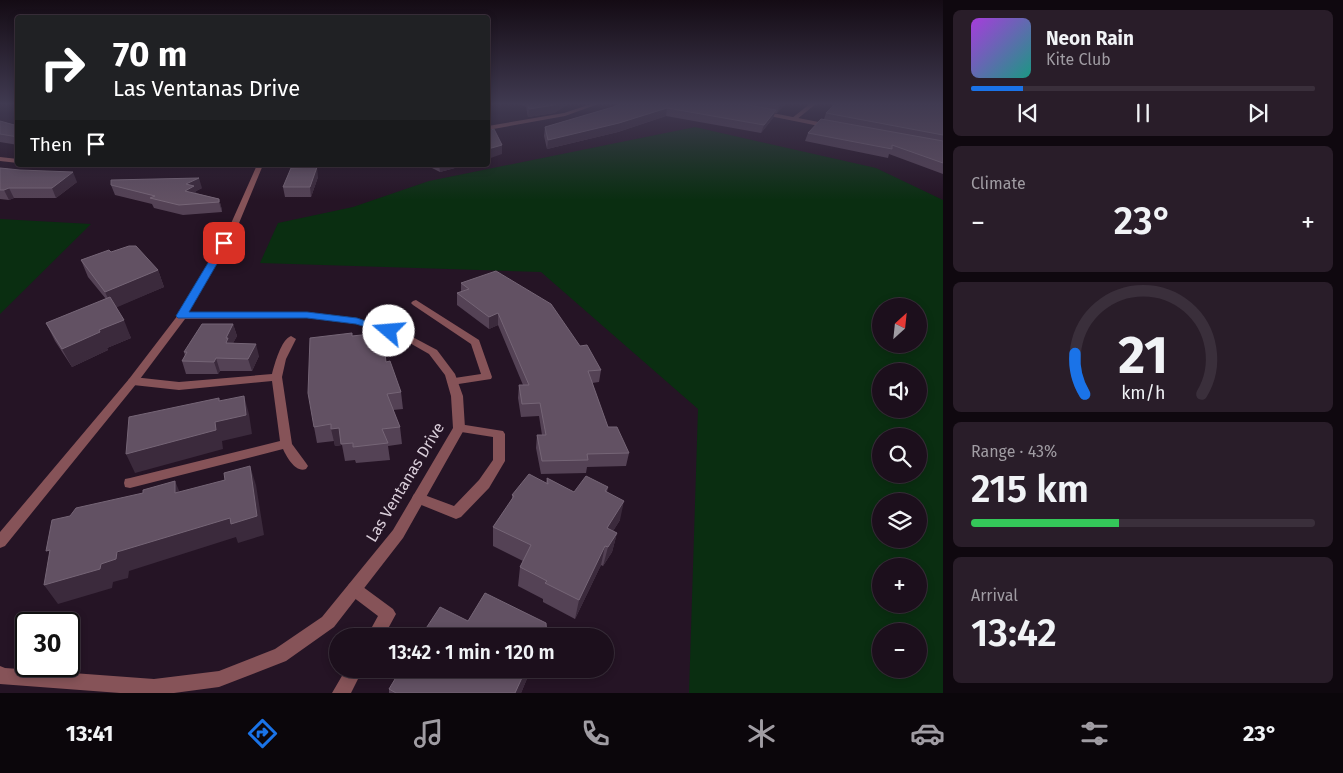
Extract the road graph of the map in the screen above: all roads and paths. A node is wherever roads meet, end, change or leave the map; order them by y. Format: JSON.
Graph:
{"nodes":[{"id":1,"x":0,"y":159,"type":"edge"},
{"id":2,"x":15,"y":161,"type":"edge"},
{"id":3,"x":259,"y":167,"type":"edge"},
{"id":4,"x":416,"y":303,"type":"dead end"},
{"id":5,"x":182,"y":316,"type":"junction"},
{"id":6,"x":291,"y":339,"type":"dead end"},
{"id":7,"x":278,"y":377,"type":"junction"},
{"id":8,"x":133,"y":381,"type":"junction"},
{"id":9,"x":452,"y":381,"type":"junction"},
{"id":10,"x":459,"y":428,"type":"junction"},
{"id":11,"x":286,"y":444,"type":"junction"},
{"id":12,"x":302,"y":466,"type":"dead end"},
{"id":13,"x":130,"y":483,"type":"dead end"},
{"id":14,"x":419,"y":498,"type":"junction"},
{"id":15,"x":0,"y":542,"type":"edge"},
{"id":16,"x":354,"y":589,"type":"junction"},
{"id":17,"x":380,"y":628,"type":"edge"},
{"id":18,"x":0,"y":674,"type":"edge"},
{"id":19,"x":350,"y":678,"type":"edge"},
{"id":20,"x":154,"y":690,"type":"edge"},
{"id":21,"x":341,"y":693,"type":"edge"}],
"edges":[{"from":1,"to":2,"type":"street"},
{"from":3,"to":5,"type":"street"},
{"from":4,"to":9,"type":"street"},
{"from":5,"to":8,"type":"street"},
{"from":5,"to":9,"type":"street","name":"Las Ventanas Drive"},
{"from":6,"to":7,"type":"street"},
{"from":7,"to":8,"type":"street"},
{"from":7,"to":11,"type":"street"},
{"from":8,"to":15,"type":"street"},
{"from":9,"to":10,"type":"street","name":"Las Ventanas Drive"},
{"from":10,"to":14,"type":"street","name":"Las Ventanas Drive"},
{"from":10,"to":14,"type":"street"},
{"from":11,"to":12,"type":"street"},
{"from":11,"to":13,"type":"street"},
{"from":14,"to":16,"type":"street","name":"Las Ventanas Drive"},
{"from":16,"to":17,"type":"street"},
{"from":16,"to":20,"type":"street","name":"Las Ventanas Drive"},
{"from":18,"to":20,"type":"street","name":"Las Ventanas Drive"},
{"from":19,"to":21,"type":"street"}]}
